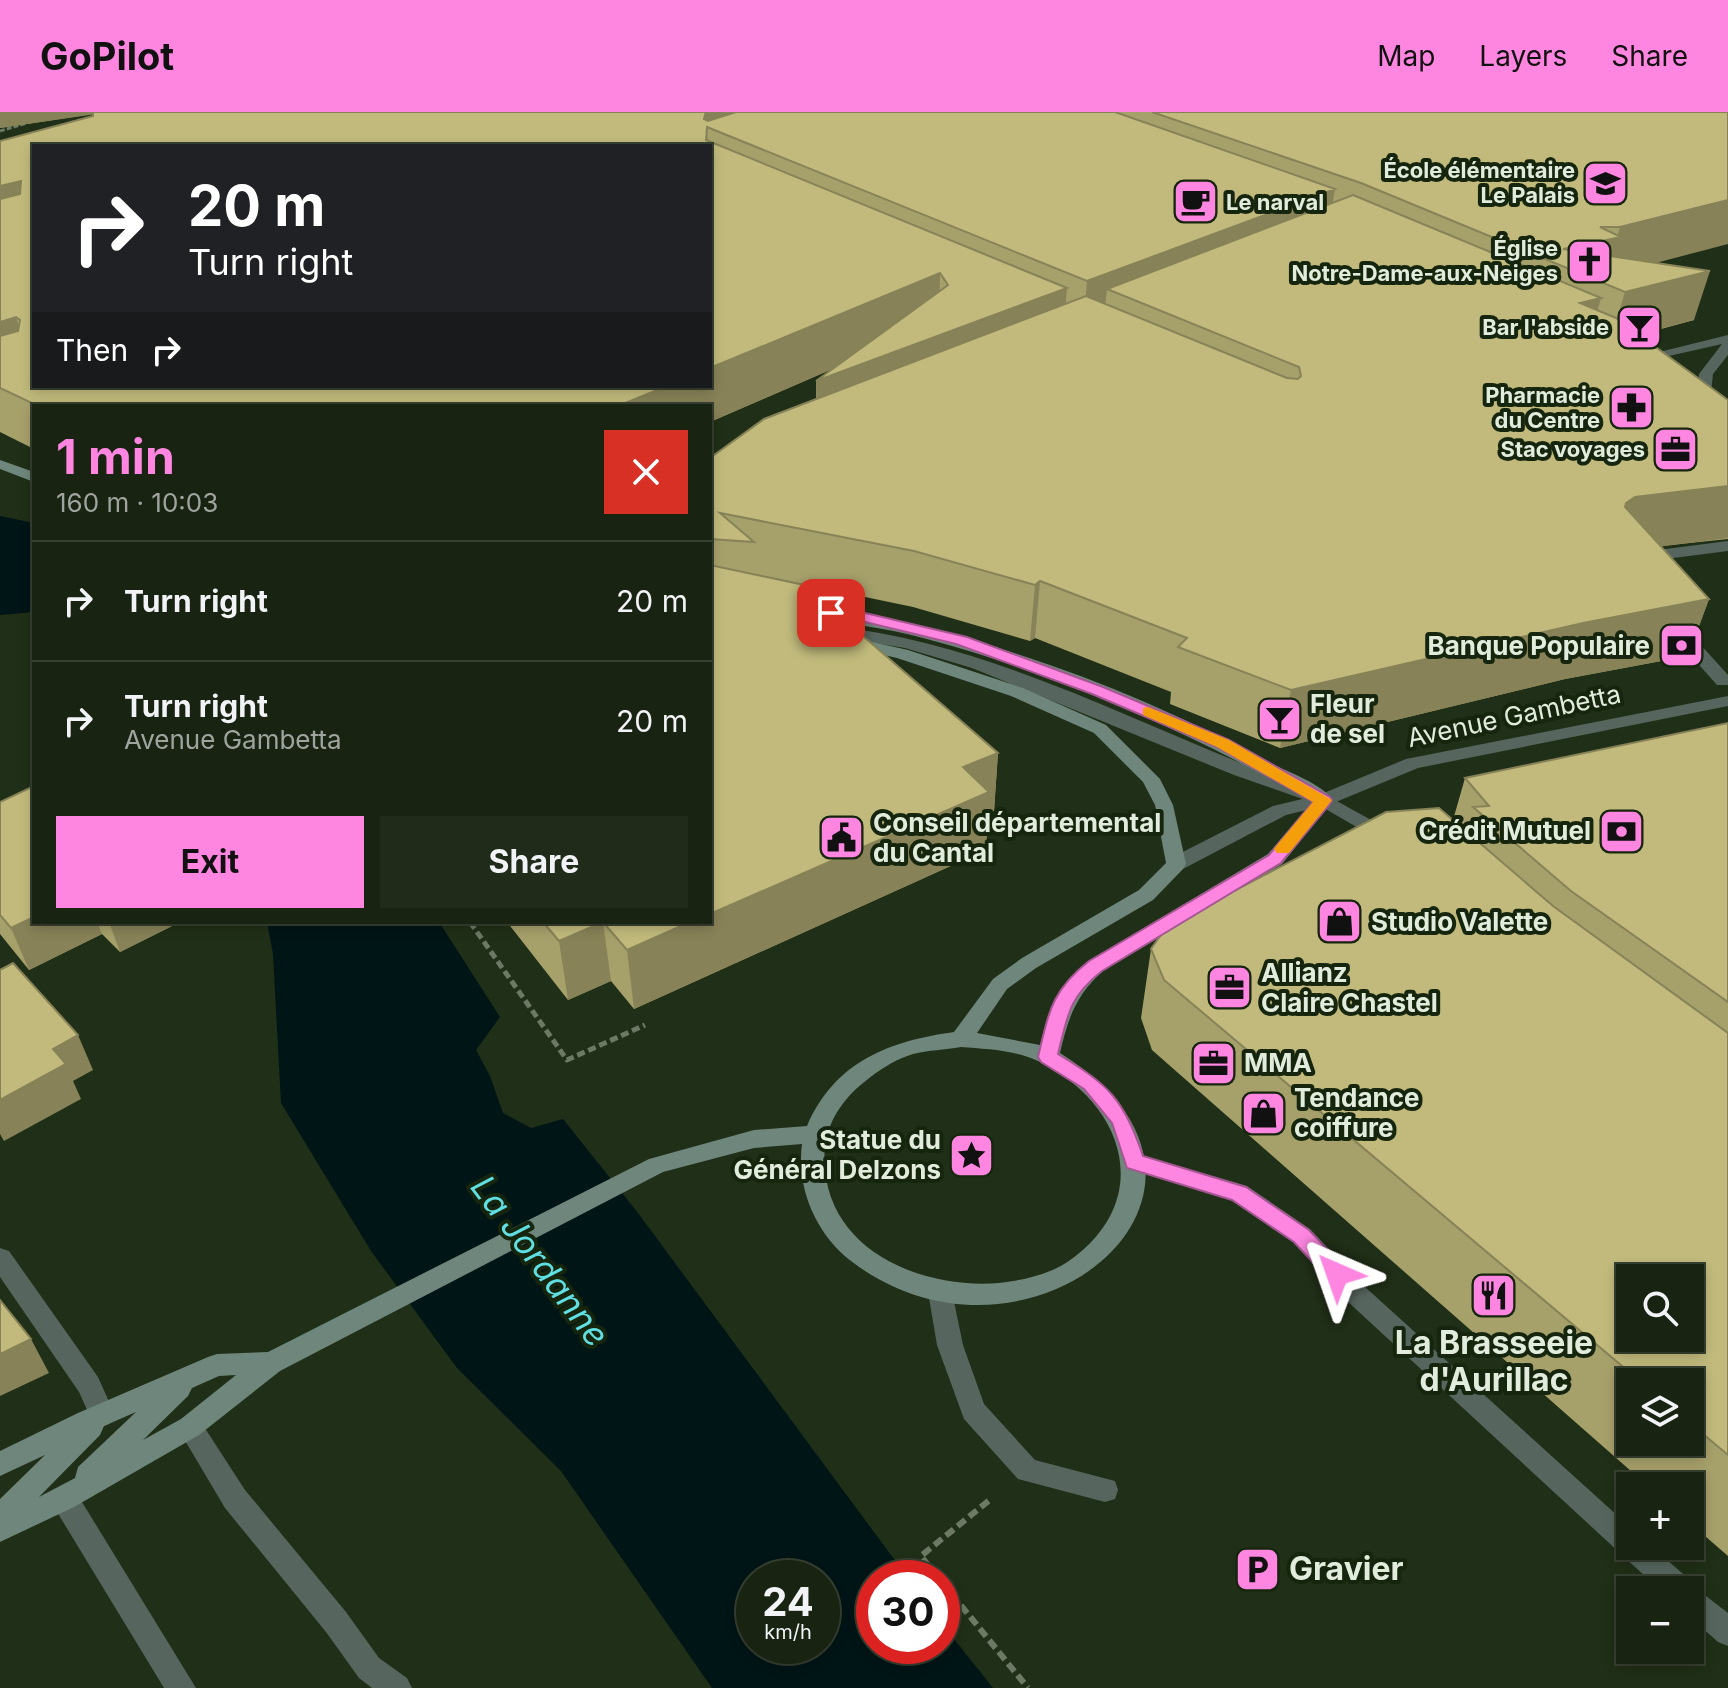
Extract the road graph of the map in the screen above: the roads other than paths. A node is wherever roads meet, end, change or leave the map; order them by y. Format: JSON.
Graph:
{"nodes":[{"id":1,"x":1728,"y":339,"type":"edge"},
{"id":2,"x":1728,"y":346,"type":"edge"},
{"id":3,"x":1654,"y":372,"type":"edge"},
{"id":4,"x":1703,"y":404,"type":"edge"},
{"id":5,"x":0,"y":464,"type":"edge"},
{"id":6,"x":32,"y":476,"type":"edge"},
{"id":7,"x":1728,"y":546,"type":"edge"},
{"id":8,"x":1631,"y":559,"type":"edge"},
{"id":9,"x":785,"y":609,"type":"edge"},
{"id":10,"x":1662,"y":612,"type":"edge"},
{"id":11,"x":807,"y":632,"type":"joint"},
{"id":12,"x":1728,"y":680,"type":"edge"},
{"id":13,"x":1728,"y":701,"type":"edge"},
{"id":14,"x":1324,"y":800,"type":"junction"},
{"id":15,"x":1404,"y":847,"type":"edge"},
{"id":16,"x":1176,"y":864,"type":"junction"},
{"id":17,"x":961,"y":1039,"type":"junction"},
{"id":18,"x":1048,"y":1057,"type":"junction"},
{"id":19,"x":813,"y":1134,"type":"junction"},
{"id":20,"x":1134,"y":1162,"type":"junction"},
{"id":21,"x":0,"y":1258,"type":"edge"},
{"id":22,"x":940,"y":1292,"type":"junction"},
{"id":23,"x":271,"y":1363,"type":"junction"},
{"id":24,"x":191,"y":1376,"type":"junction"},
{"id":25,"x":102,"y":1415,"type":"junction"},
{"id":26,"x":190,"y":1427,"type":"junction"},
{"id":27,"x":0,"y":1464,"type":"edge"},
{"id":28,"x":1105,"y":1490,"type":"dead end"},
{"id":29,"x":64,"y":1498,"type":"junction"},
{"id":30,"x":0,"y":1517,"type":"edge"},
{"id":31,"x":0,"y":1529,"type":"edge"},
{"id":32,"x":1616,"y":1533,"type":"edge"},
{"id":33,"x":1646,"y":1560,"type":"edge"},
{"id":34,"x":1664,"y":1576,"type":"edge"},
{"id":35,"x":1704,"y":1611,"type":"edge"},
{"id":36,"x":1728,"y":1632,"type":"edge"},
{"id":37,"x":181,"y":1688,"type":"edge"},
{"id":38,"x":397,"y":1688,"type":"edge"}],
"edges":[{"from":1,"to":3,"type":"street"},
{"from":2,"to":4,"type":"street"},
{"from":5,"to":6,"type":"main road"},
{"from":7,"to":8,"type":"street"},
{"from":9,"to":14,"type":"main road"},
{"from":10,"to":12,"type":"street"},
{"from":11,"to":14,"type":"street"},
{"from":11,"to":16,"type":"main road"},
{"from":13,"to":14,"type":"street","name":"Avenue Gambetta"},
{"from":14,"to":15,"type":"street"},
{"from":14,"to":16,"type":"street"},
{"from":14,"to":18,"type":"main road","name":"Avenue Gambetta"},
{"from":16,"to":17,"type":"main road"},
{"from":17,"to":18,"type":"main road"},
{"from":17,"to":19,"type":"main road"},
{"from":18,"to":20,"type":"main road"},
{"from":19,"to":22,"type":"main road"},
{"from":19,"to":23,"type":"main road"},
{"from":20,"to":22,"type":"main road"},
{"from":20,"to":32,"type":"street"},
{"from":21,"to":25,"type":"street"},
{"from":22,"to":28,"type":"street"},
{"from":23,"to":24,"type":"main road"},
{"from":23,"to":26,"type":"main road"},
{"from":24,"to":25,"type":"main road"},
{"from":24,"to":29,"type":"main road"},
{"from":25,"to":27,"type":"main road"},
{"from":25,"to":30,"type":"main road"},
{"from":26,"to":29,"type":"main road"},
{"from":26,"to":38,"type":"street"},
{"from":29,"to":31,"type":"main road"},
{"from":29,"to":37,"type":"street"},
{"from":33,"to":34,"type":"street"},
{"from":35,"to":36,"type":"street"}]}
